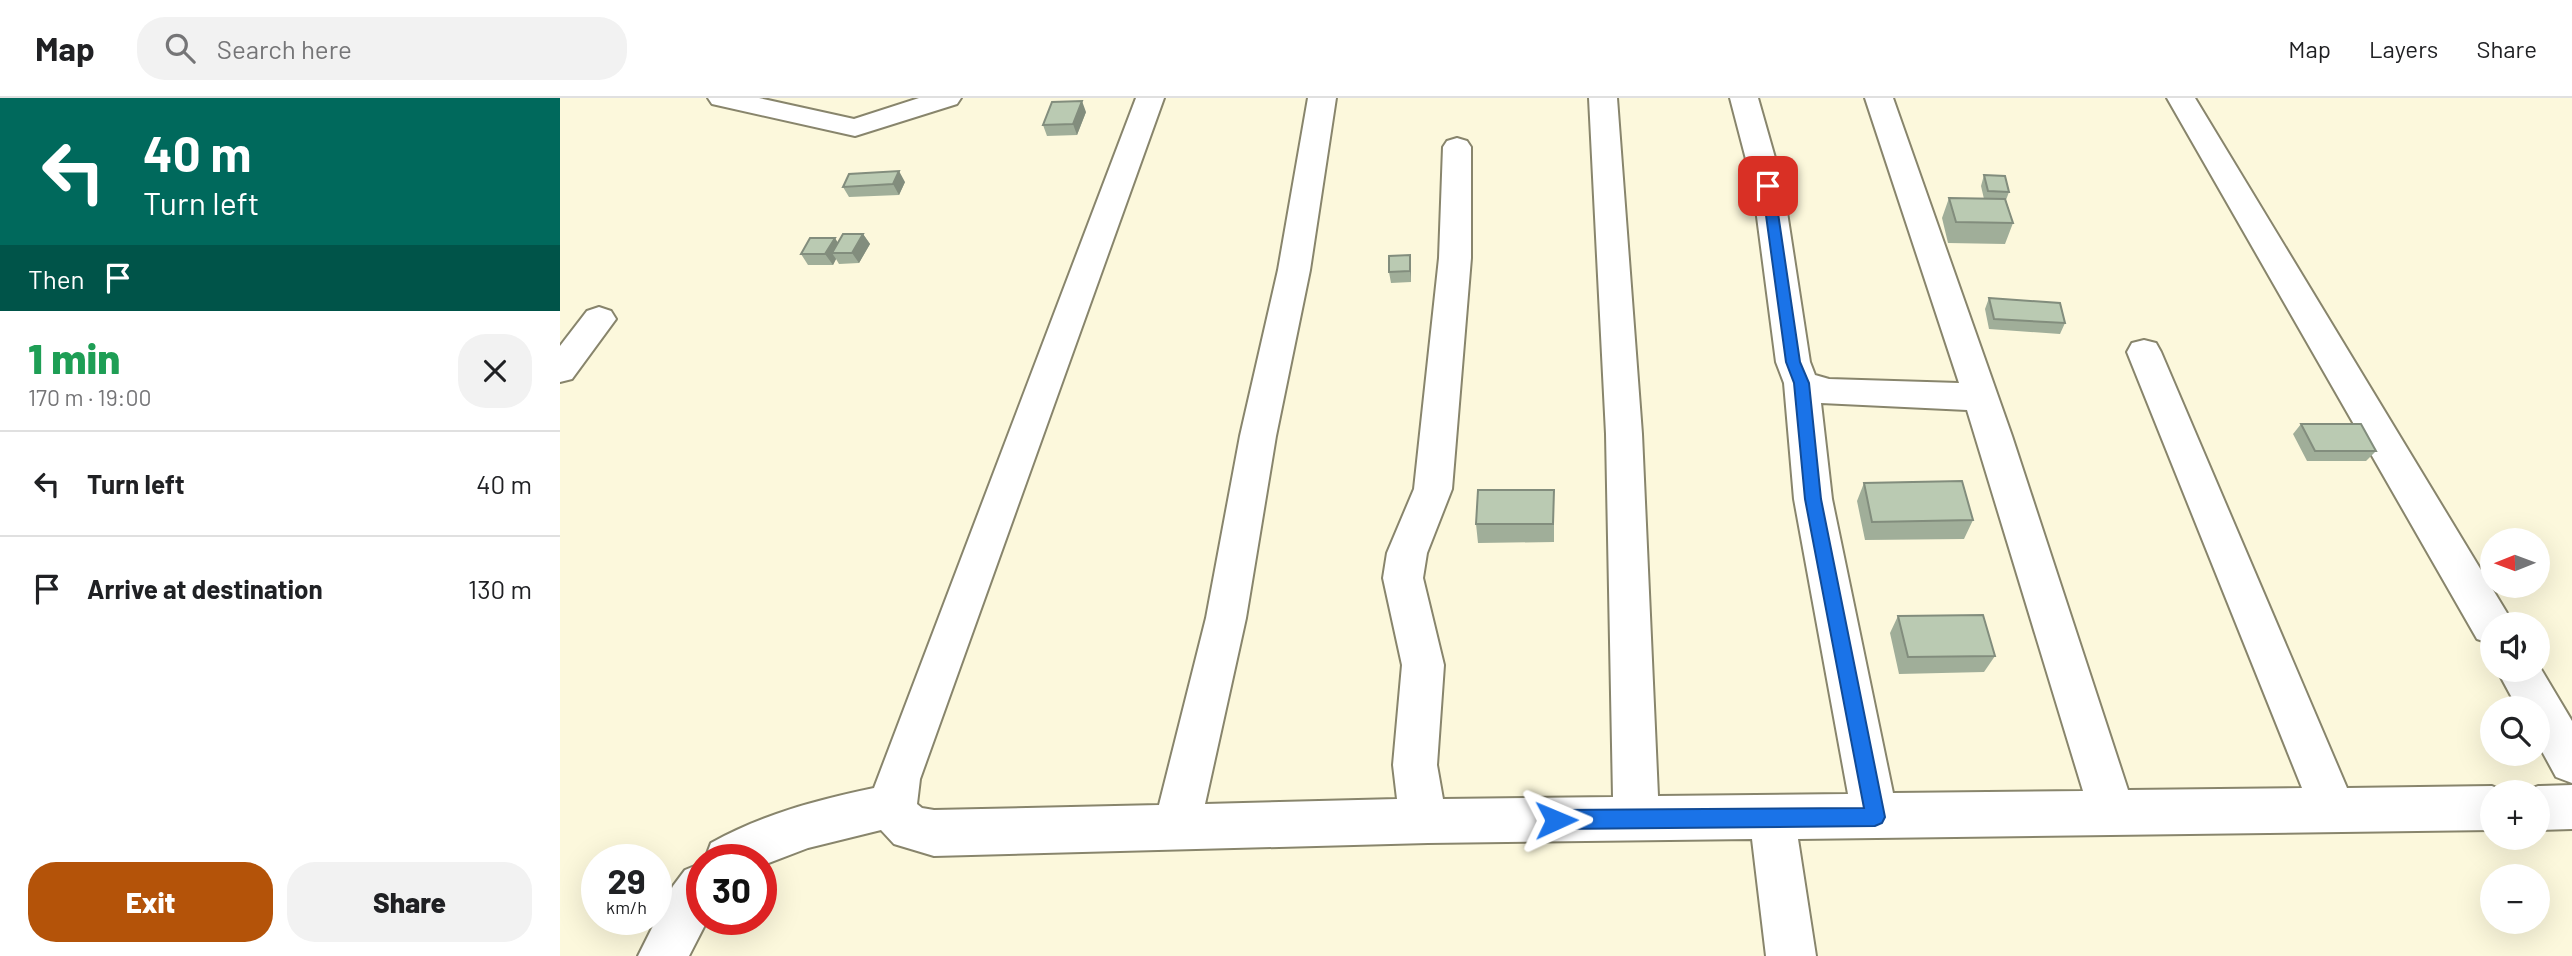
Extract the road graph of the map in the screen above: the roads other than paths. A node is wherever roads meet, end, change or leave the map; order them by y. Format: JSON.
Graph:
{"nodes":[{"id":1,"x":722,"y":98,"type":"edge"},
{"id":2,"x":947,"y":98,"type":"edge"},
{"id":3,"x":1150,"y":98,"type":"edge"},
{"id":4,"x":1322,"y":98,"type":"edge"},
{"id":5,"x":1604,"y":98,"type":"edge"},
{"id":6,"x":1744,"y":98,"type":"edge"},
{"id":7,"x":1879,"y":98,"type":"edge"},
{"id":8,"x":2181,"y":98,"type":"edge"},
{"id":9,"x":1457,"y":147,"type":"dead end"},
{"id":10,"x":599,"y":319,"type":"dead end"},
{"id":11,"x":2144,"y":352,"type":"dead end"},
{"id":12,"x":560,"y":370,"type":"edge"},
{"id":13,"x":1801,"y":383,"type":"junction"},
{"id":14,"x":1981,"y":397,"type":"junction"},
{"id":15,"x":2484,"y":612,"type":"edge"},
{"id":16,"x":2525,"y":682,"type":"edge"},
{"id":17,"x":2572,"y":762,"type":"edge"},
{"id":18,"x":894,"y":805,"type":"junction"},
{"id":19,"x":2572,"y":807,"type":"edge"},
{"id":20,"x":2480,"y":808,"type":"edge"},
{"id":21,"x":2550,"y":808,"type":"edge"},
{"id":22,"x":2334,"y":811,"type":"junction"},
{"id":23,"x":2113,"y":814,"type":"junction"},
{"id":24,"x":1875,"y":817,"type":"junction"},
{"id":25,"x":1772,"y":818,"type":"junction"},
{"id":26,"x":1636,"y":819,"type":"junction"},
{"id":27,"x":1428,"y":821,"type":"junction"},
{"id":28,"x":1176,"y":827,"type":"junction"},
{"id":29,"x":752,"y":844,"type":"edge"},
{"id":30,"x":686,"y":911,"type":"edge"},
{"id":31,"x":663,"y":956,"type":"edge"},
{"id":32,"x":1791,"y":956,"type":"edge"}],
"edges":[{"from":1,"to":2,"type":"street"},
{"from":3,"to":18,"type":"street"},
{"from":4,"to":28,"type":"street"},
{"from":5,"to":26,"type":"street"},
{"from":6,"to":13,"type":"street"},
{"from":7,"to":14,"type":"street"},
{"from":8,"to":15,"type":"street"},
{"from":9,"to":27,"type":"street"},
{"from":10,"to":12,"type":"street"},
{"from":11,"to":22,"type":"street"},
{"from":13,"to":14,"type":"street"},
{"from":13,"to":24,"type":"street"},
{"from":14,"to":23,"type":"street"},
{"from":16,"to":17,"type":"street"},
{"from":18,"to":28,"type":"street"},
{"from":18,"to":29,"type":"street"},
{"from":19,"to":21,"type":"street"},
{"from":20,"to":22,"type":"street"},
{"from":22,"to":23,"type":"street"},
{"from":23,"to":24,"type":"street"},
{"from":24,"to":25,"type":"street"},
{"from":25,"to":26,"type":"street"},
{"from":25,"to":32,"type":"street"},
{"from":26,"to":27,"type":"street"},
{"from":27,"to":28,"type":"street"},
{"from":30,"to":31,"type":"street"}]}
